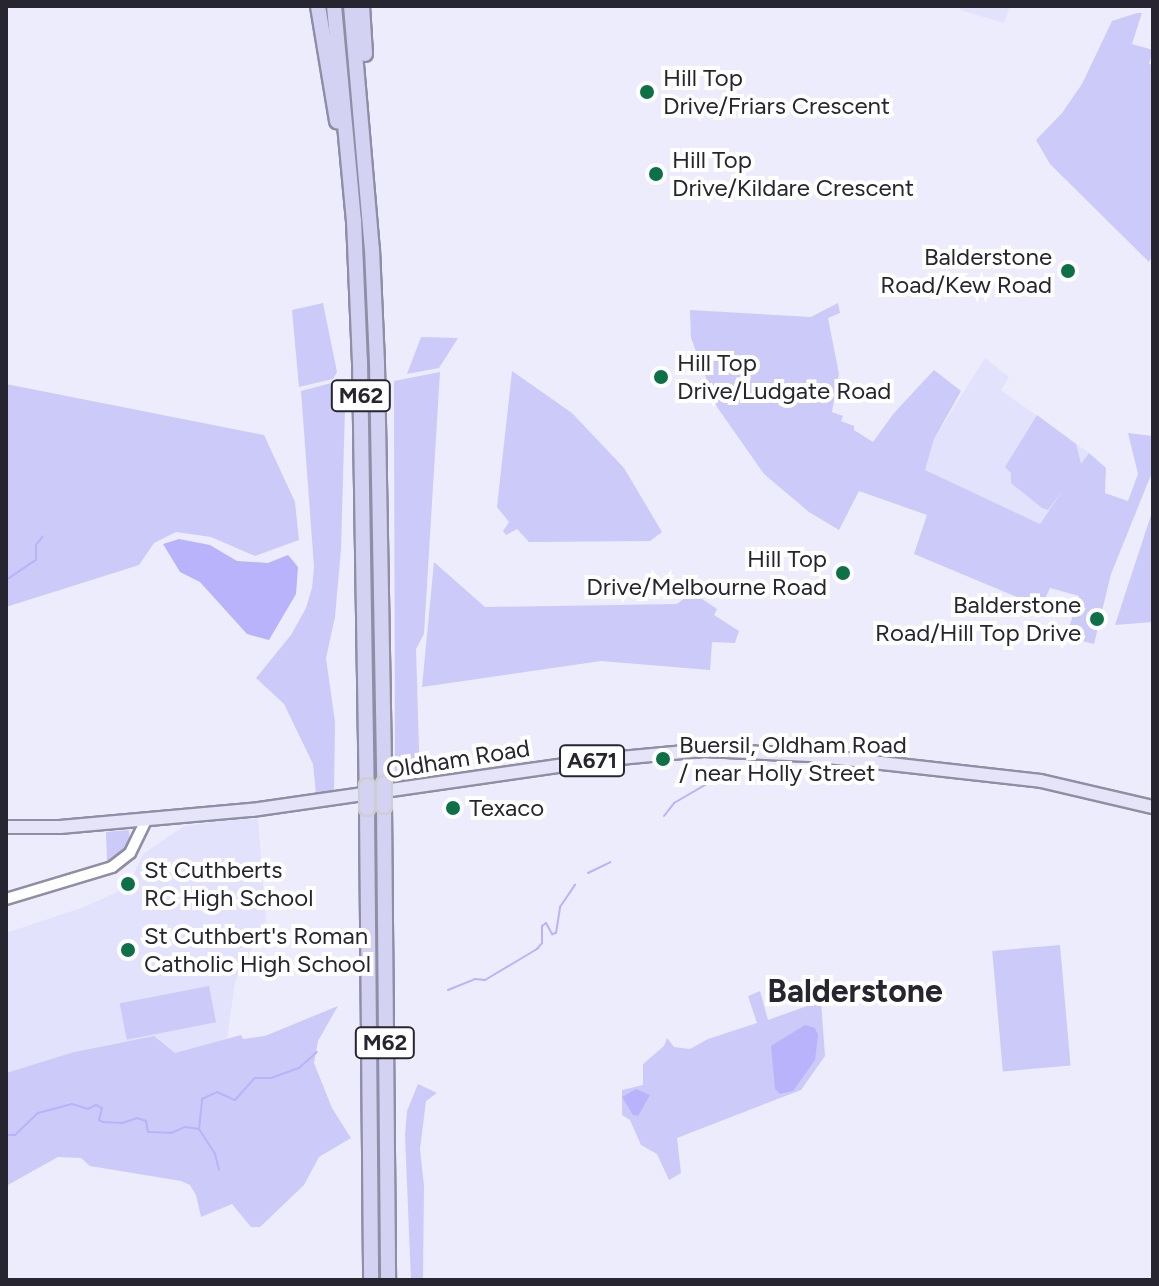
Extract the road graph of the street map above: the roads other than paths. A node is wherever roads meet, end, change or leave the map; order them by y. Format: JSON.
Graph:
{"nodes":[{"id":1,"x":318,"y":6,"type":"edge"},
{"id":2,"x":334,"y":6,"type":"edge"},
{"id":3,"x":351,"y":6,"type":"edge"},
{"id":4,"x":362,"y":6,"type":"edge"},
{"id":5,"x":354,"y":220,"type":"junction"},
{"id":6,"x":372,"y":249,"type":"junction"},
{"id":7,"x":1153,"y":807,"type":"edge"},
{"id":8,"x":146,"y":820,"type":"junction"},
{"id":9,"x":6,"y":827,"type":"edge"},
{"id":10,"x":6,"y":899,"type":"edge"},
{"id":11,"x":371,"y":1280,"type":"edge"},
{"id":12,"x":388,"y":1280,"type":"edge"}],
"edges":[{"from":1,"to":5,"type":"highway","number":"M62"},
{"from":2,"to":5,"type":"highway","number":"M62"},
{"from":3,"to":6,"type":"highway","number":"M62"},
{"from":4,"to":6,"type":"highway","number":"M62"},
{"from":5,"to":11,"type":"highway","number":"M62","bridge":true},
{"from":6,"to":12,"type":"highway","number":"M62","bridge":true},
{"from":7,"to":8,"type":"main road","name":"Oldham Road","number":"A671"},
{"from":8,"to":9,"type":"main road","name":"Oldham Road","number":"A671"},
{"from":8,"to":10,"type":"street"}]}
